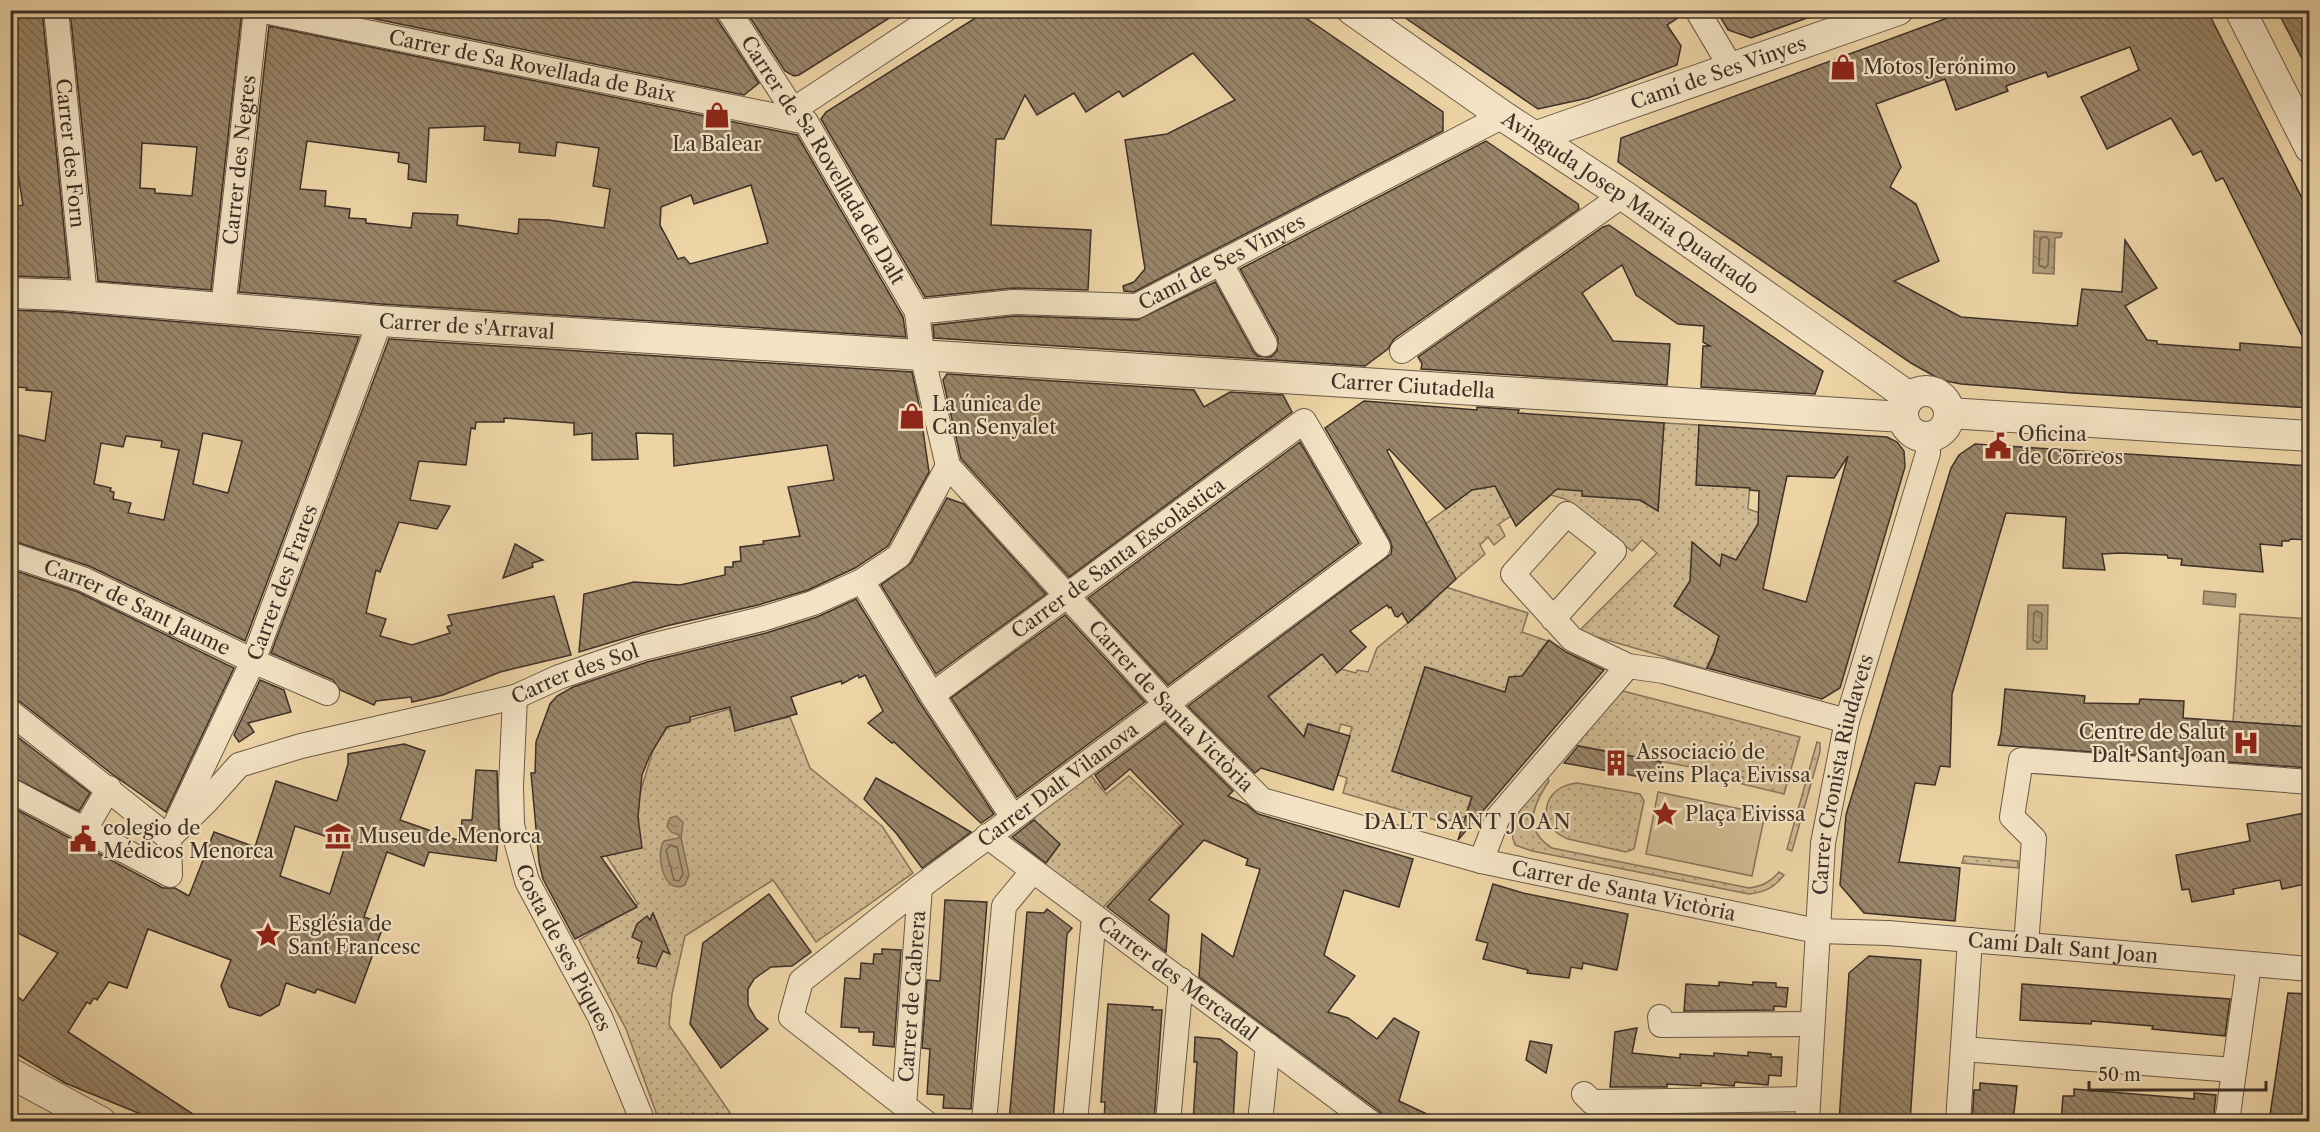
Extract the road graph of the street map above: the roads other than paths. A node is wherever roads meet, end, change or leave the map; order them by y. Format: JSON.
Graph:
{"nodes":[{"id":1,"x":56,"y":10,"type":"edge"},
{"id":2,"x":257,"y":10,"type":"edge"},
{"id":3,"x":728,"y":10,"type":"edge"},
{"id":4,"x":945,"y":10,"type":"edge"},
{"id":5,"x":1352,"y":10,"type":"edge"},
{"id":6,"x":1697,"y":10,"type":"edge"},
{"id":7,"x":1898,"y":10,"type":"edge"},
{"id":8,"x":2240,"y":10,"type":"edge"},
{"id":9,"x":1732,"y":69,"type":"junction"},
{"id":10,"x":800,"y":116,"type":"junction"},
{"id":11,"x":1503,"y":116,"type":"junction"},
{"id":12,"x":1537,"y":136,"type":"junction"},
{"id":13,"x":2310,"y":148,"type":"edge"},
{"id":14,"x":1623,"y":195,"type":"junction"},
{"id":15,"x":1221,"y":264,"type":"junction"},
{"id":16,"x":10,"y":293,"type":"edge"},
{"id":17,"x":85,"y":297,"type":"junction"},
{"id":18,"x":223,"y":309,"type":"junction"},
{"id":19,"x":917,"y":312,"type":"junction"},
{"id":20,"x":380,"y":321,"type":"junction"},
{"id":21,"x":1265,"y":344,"type":"dead end"},
{"id":22,"x":1402,"y":351,"type":"dead end"},
{"id":23,"x":922,"y":354,"type":"junction"},
{"id":24,"x":1906,"y":407,"type":"junction"},
{"id":25,"x":1949,"y":413,"type":"junction"},
{"id":26,"x":2310,"y":436,"type":"edge"},
{"id":27,"x":1928,"y":437,"type":"junction"},
{"id":28,"x":948,"y":466,"type":"junction"},
{"id":29,"x":1378,"y":547,"type":"joint"},
{"id":30,"x":10,"y":554,"type":"edge"},
{"id":31,"x":862,"y":581,"type":"junction"},
{"id":32,"x":1068,"y":596,"type":"junction"},
{"id":33,"x":1553,"y":619,"type":"dead end"},
{"id":34,"x":253,"y":661,"type":"junction"},
{"id":35,"x":1628,"y":666,"type":"junction"},
{"id":36,"x":327,"y":693,"type":"dead end"},
{"id":37,"x":932,"y":695,"type":"junction"},
{"id":38,"x":515,"y":697,"type":"junction"},
{"id":39,"x":1167,"y":705,"type":"junction"},
{"id":40,"x":10,"y":712,"type":"edge"},
{"id":41,"x":1847,"y":721,"type":"junction"},
{"id":42,"x":2310,"y":782,"type":"edge"},
{"id":43,"x":109,"y":788,"type":"junction"},
{"id":44,"x":10,"y":790,"type":"edge"},
{"id":45,"x":1013,"y":817,"type":"junction"},
{"id":46,"x":84,"y":831,"type":"junction"},
{"id":47,"x":987,"y":836,"type":"junction"},
{"id":48,"x":169,"y":838,"type":"junction"},
{"id":49,"x":1481,"y":861,"type":"junction"},
{"id":50,"x":1033,"y":871,"type":"junction"},
{"id":51,"x":920,"y":887,"type":"junction"},
{"id":52,"x":1094,"y":917,"type":"junction"},
{"id":53,"x":1817,"y":931,"type":"junction"},
{"id":54,"x":1970,"y":940,"type":"junction"},
{"id":55,"x":2026,"y":945,"type":"junction"},
{"id":56,"x":2249,"y":964,"type":"junction"},
{"id":57,"x":2310,"y":969,"type":"edge"},
{"id":58,"x":1180,"y":980,"type":"junction"},
{"id":59,"x":1659,"y":1017,"type":"dead end"},
{"id":60,"x":1812,"y":1024,"type":"junction"},
{"id":61,"x":1268,"y":1045,"type":"junction"},
{"id":62,"x":1963,"y":1049,"type":"junction"},
{"id":63,"x":2234,"y":1071,"type":"junction"},
{"id":64,"x":10,"y":1073,"type":"edge"},
{"id":65,"x":1584,"y":1094,"type":"dead end"},
{"id":66,"x":904,"y":1106,"type":"junction"},
{"id":67,"x":1808,"y":1110,"type":"edge"},
{"id":68,"x":1350,"y":1114,"type":"edge"},
{"id":69,"x":100,"y":1122,"type":"edge"},
{"id":70,"x":643,"y":1122,"type":"edge"},
{"id":71,"x":926,"y":1122,"type":"edge"},
{"id":72,"x":984,"y":1122,"type":"edge"},
{"id":73,"x":1075,"y":1122,"type":"edge"},
{"id":74,"x":1168,"y":1122,"type":"edge"},
{"id":75,"x":1260,"y":1122,"type":"edge"},
{"id":76,"x":1370,"y":1122,"type":"edge"},
{"id":77,"x":1958,"y":1122,"type":"edge"},
{"id":78,"x":2227,"y":1122,"type":"edge"}],
"edges":[{"from":1,"to":17,"type":"street","name":"Carrer des Forn"},
{"from":2,"to":10,"type":"street","name":"Carrer de Sa Rovellada de Baix"},
{"from":2,"to":18,"type":"street","name":"Carrer des Negres"},
{"from":3,"to":10,"type":"street","name":"Carrer de Sa Rovellada de Dalt"},
{"from":4,"to":10,"type":"street"},
{"from":5,"to":11,"type":"street","name":"Avinguda Josep Maria Quadrado"},
{"from":6,"to":9,"type":"street"},
{"from":7,"to":9,"type":"street","name":"Camí de Ses Vinyes"},
{"from":8,"to":13,"type":"street"},
{"from":9,"to":12,"type":"street","name":"Camí de Ses Vinyes"},
{"from":10,"to":19,"type":"street","name":"Carrer de Sa Rovellada de Dalt"},
{"from":11,"to":12,"type":"street","name":"Avinguda Josep Maria Quadrado"},
{"from":11,"to":15,"type":"street","name":"Camí de Ses Vinyes"},
{"from":12,"to":14,"type":"street","name":"Avinguda Josep Maria Quadrado"},
{"from":14,"to":22,"type":"street"},
{"from":14,"to":24,"type":"street","name":"Avinguda Josep Maria Quadrado"},
{"from":15,"to":19,"type":"street","name":"Camí de Ses Vinyes"},
{"from":15,"to":21,"type":"street"},
{"from":16,"to":17,"type":"street","name":"Carrer de s'Arraval"},
{"from":17,"to":18,"type":"street","name":"Carrer de s'Arraval"},
{"from":18,"to":20,"type":"street","name":"Carrer de s'Arraval"},
{"from":19,"to":23,"type":"street","name":"Carrer de Santa Victòria"},
{"from":20,"to":23,"type":"street","name":"Carrer de s'Arraval"},
{"from":20,"to":34,"type":"street","name":"Carrer des Frares"},
{"from":23,"to":24,"type":"street","name":"Carrer Ciutadella"},
{"from":23,"to":28,"type":"street","name":"Carrer de Santa Victòria"},
{"from":24,"to":25,"type":"street"},
{"from":24,"to":27,"type":"street"},
{"from":25,"to":26,"type":"street"},
{"from":25,"to":27,"type":"street"},
{"from":27,"to":41,"type":"street","name":"Carrer Cronista Riudavets"},
{"from":28,"to":31,"type":"street","name":"Carrer des Sol"},
{"from":28,"to":32,"type":"street","name":"Carrer de Santa Victòria"},
{"from":29,"to":32,"type":"street","name":"Carrer de Santa Escolàstica"},
{"from":29,"to":39,"type":"street","name":"Carrer Dalt Vilanova"},
{"from":30,"to":34,"type":"street","name":"Carrer de Sant Jaume"},
{"from":31,"to":37,"type":"street"},
{"from":31,"to":38,"type":"street","name":"Carrer des Sol"},
{"from":32,"to":37,"type":"street","name":"Carrer de Santa Escolàstica"},
{"from":32,"to":39,"type":"street","name":"Carrer de Santa Victòria"},
{"from":33,"to":35,"type":"street"},
{"from":34,"to":36,"type":"street","name":"Carrer de Sant Jaume"},
{"from":34,"to":48,"type":"street","name":"Carrer des Frares"},
{"from":35,"to":41,"type":"street"},
{"from":35,"to":49,"type":"street"},
{"from":37,"to":45,"type":"street"},
{"from":38,"to":48,"type":"street","name":"Carrer des Sol"},
{"from":38,"to":70,"type":"street","name":"Costa de ses Piques"},
{"from":39,"to":45,"type":"street","name":"Carrer Dalt Vilanova"},
{"from":39,"to":49,"type":"street","name":"Carrer de Santa Victòria"},
{"from":40,"to":43,"type":"street"},
{"from":41,"to":53,"type":"street","name":"Carrer Cronista Riudavets"},
{"from":42,"to":55,"type":"street"},
{"from":43,"to":46,"type":"street"},
{"from":43,"to":48,"type":"street"},
{"from":44,"to":46,"type":"street"},
{"from":45,"to":47,"type":"street","name":"Carrer Dalt Vilanova"},
{"from":46,"to":48,"type":"street"},
{"from":47,"to":50,"type":"street","name":"Carrer des Mercadal"},
{"from":47,"to":51,"type":"street","name":"Carrer Dalt Vilanova"},
{"from":49,"to":53,"type":"street","name":"Carrer de Santa Victòria"},
{"from":50,"to":52,"type":"street","name":"Carrer des Mercadal"},
{"from":50,"to":72,"type":"street"},
{"from":51,"to":66,"type":"street","name":"Carrer de Cabrera"},
{"from":51,"to":66,"type":"street","name":"Carrer Dalt Vilanova"},
{"from":52,"to":58,"type":"street","name":"Carrer des Mercadal"},
{"from":52,"to":73,"type":"street"},
{"from":53,"to":54,"type":"street","name":"Camí Dalt Sant Joan"},
{"from":53,"to":60,"type":"street","name":"Carrer Cronista Riudavets"},
{"from":54,"to":55,"type":"street","name":"Camí Dalt Sant Joan"},
{"from":54,"to":62,"type":"street"},
{"from":55,"to":56,"type":"street","name":"Camí Dalt Sant Joan"},
{"from":56,"to":57,"type":"street","name":"Camí Dalt Sant Joan"},
{"from":56,"to":63,"type":"street"},
{"from":58,"to":61,"type":"street","name":"Carrer des Mercadal"},
{"from":58,"to":74,"type":"street"},
{"from":59,"to":60,"type":"street"},
{"from":60,"to":67,"type":"street","name":"Carrer Cronista Riudavets"},
{"from":61,"to":68,"type":"street","name":"Carrer des Mercadal"},
{"from":61,"to":75,"type":"street"},
{"from":62,"to":63,"type":"street"},
{"from":62,"to":77,"type":"street"},
{"from":63,"to":78,"type":"street"},
{"from":64,"to":69,"type":"street"},
{"from":65,"to":67,"type":"street"},
{"from":66,"to":71,"type":"street"},
{"from":68,"to":76,"type":"street","name":"Carrer des Mercadal"}]}
